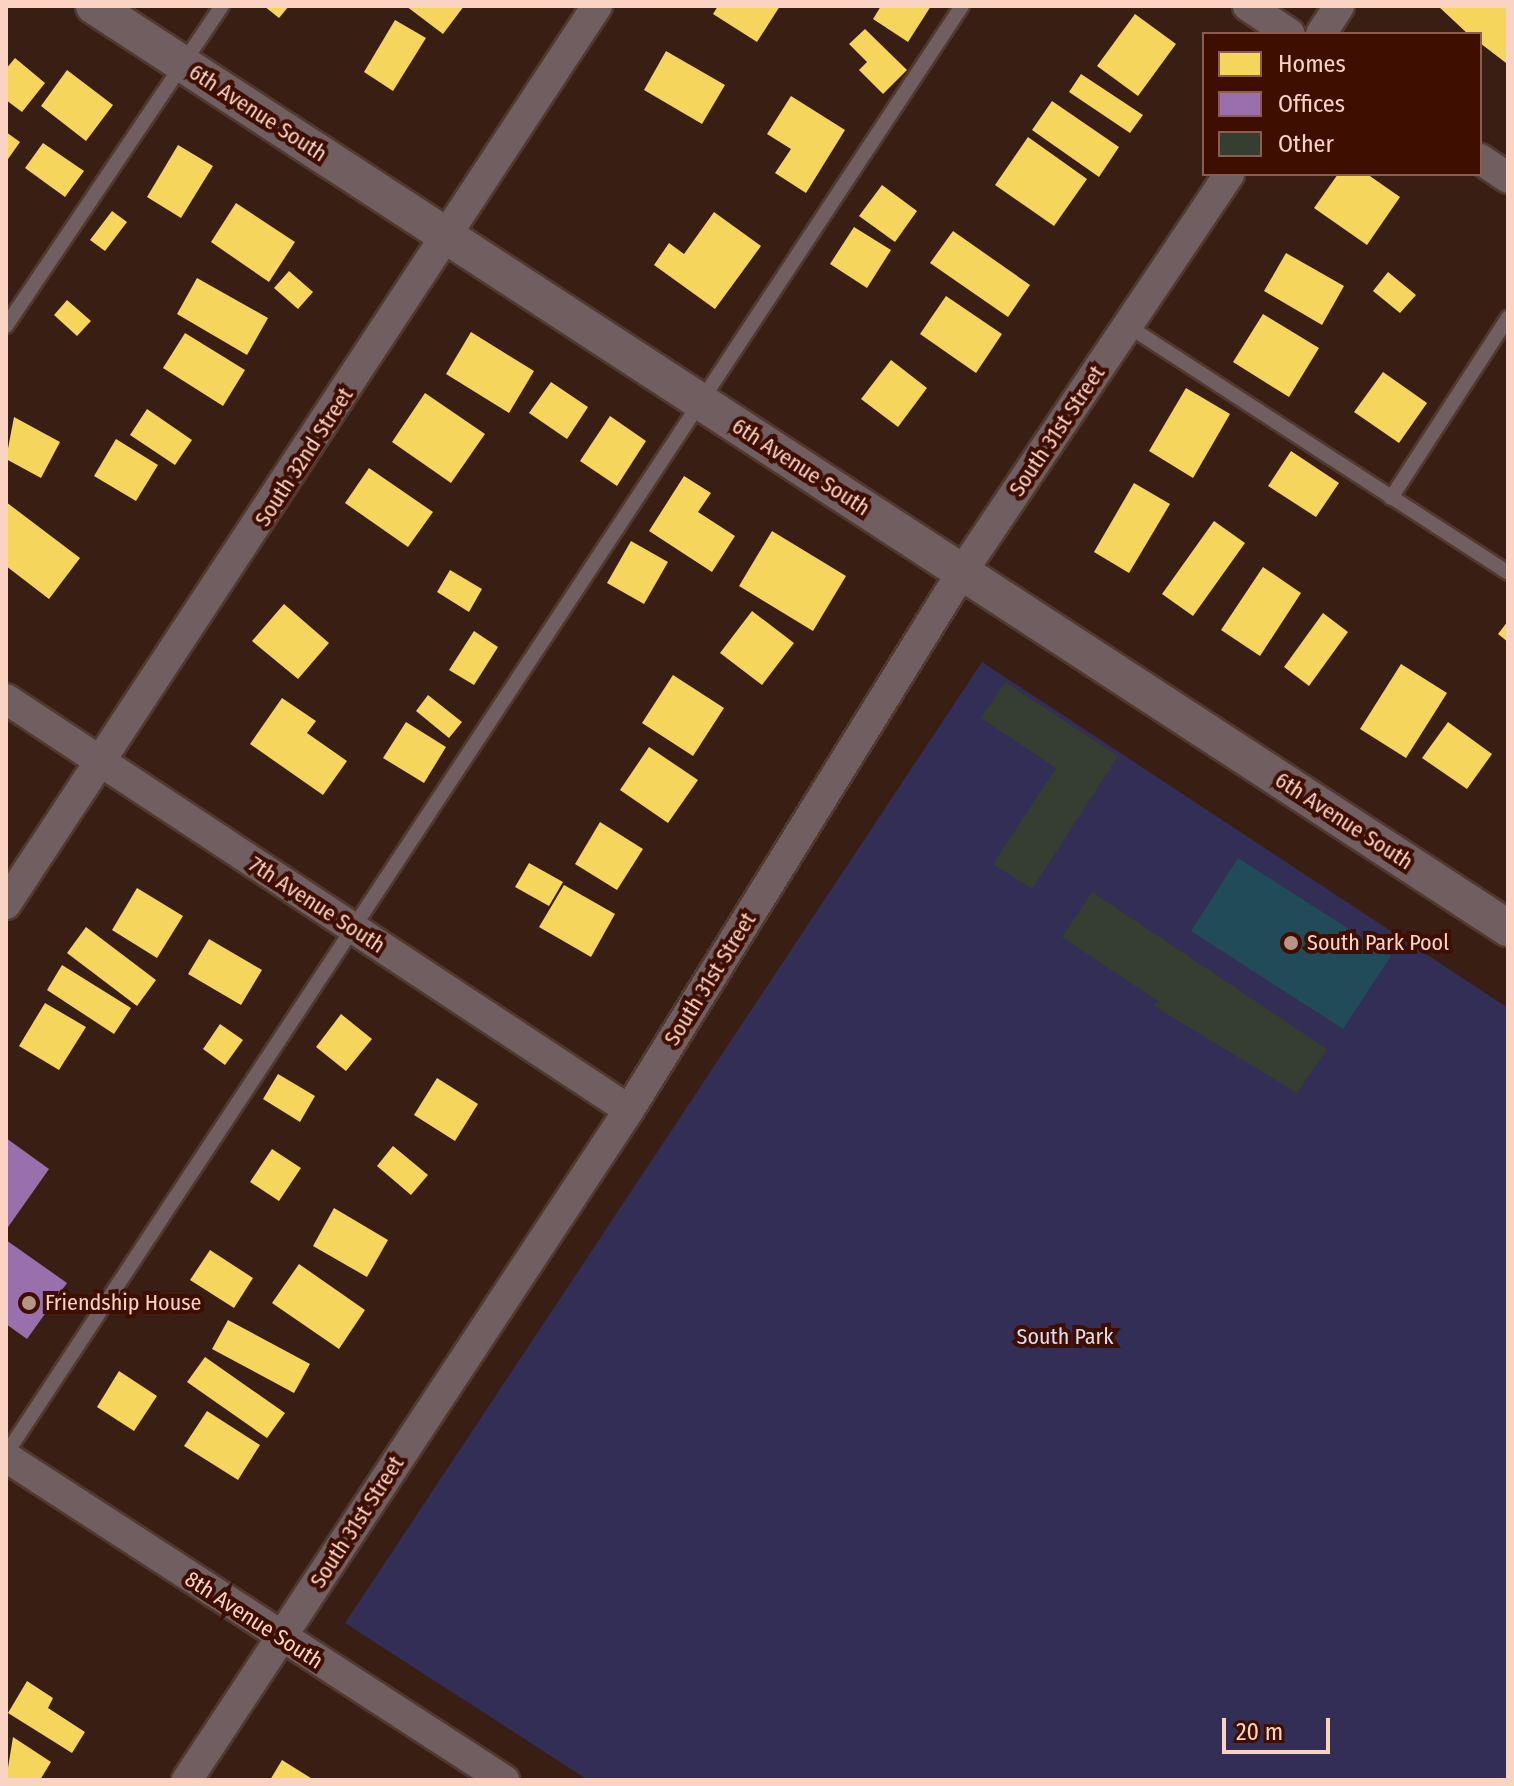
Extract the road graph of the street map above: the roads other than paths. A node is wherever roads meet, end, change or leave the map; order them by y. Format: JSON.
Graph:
{"nodes":[{"id":1,"x":94,"y":6,"type":"edge"},
{"id":2,"x":222,"y":6,"type":"edge"},
{"id":3,"x":597,"y":6,"type":"edge"},
{"id":4,"x":962,"y":6,"type":"edge"},
{"id":5,"x":1248,"y":6,"type":"edge"},
{"id":6,"x":1339,"y":6,"type":"edge"},
{"id":7,"x":1287,"y":32,"type":"edge"},
{"id":8,"x":1322,"y":32,"type":"edge"},
{"id":9,"x":185,"y":65,"type":"junction"},
{"id":10,"x":1482,"y":160,"type":"edge"},
{"id":11,"x":1228,"y":176,"type":"edge"},
{"id":12,"x":1508,"y":178,"type":"edge"},
{"id":13,"x":449,"y":237,"type":"junction"},
{"id":14,"x":1508,"y":318,"type":"edge"},
{"id":15,"x":6,"y":326,"type":"edge"},
{"id":16,"x":1128,"y":326,"type":"junction"},
{"id":17,"x":700,"y":401,"type":"junction"},
{"id":18,"x":1391,"y":498,"type":"junction"},
{"id":19,"x":962,"y":572,"type":"junction"},
{"id":20,"x":1508,"y":573,"type":"edge"},
{"id":21,"x":6,"y":699,"type":"edge"},
{"id":22,"x":102,"y":764,"type":"junction"},
{"id":23,"x":6,"y":904,"type":"edge"},
{"id":24,"x":1506,"y":922,"type":"edge"},
{"id":25,"x":354,"y":929,"type":"junction"},
{"id":26,"x":629,"y":1110,"type":"junction"},
{"id":27,"x":6,"y":1456,"type":"edge"},
{"id":28,"x":280,"y":1638,"type":"junction"},
{"id":29,"x":187,"y":1780,"type":"edge"},
{"id":30,"x":504,"y":1780,"type":"edge"}],
"edges":[{"from":1,"to":9,"type":"street","name":"6th Avenue South"},
{"from":2,"to":9,"type":"lane"},
{"from":3,"to":13,"type":"street","name":"South 32nd Street"},
{"from":4,"to":17,"type":"lane"},
{"from":5,"to":7,"type":"street"},
{"from":6,"to":8,"type":"street"},
{"from":9,"to":13,"type":"street","name":"6th Avenue South"},
{"from":9,"to":15,"type":"lane"},
{"from":10,"to":12,"type":"street"},
{"from":11,"to":16,"type":"street","name":"South 31st Street"},
{"from":13,"to":17,"type":"street","name":"6th Avenue South"},
{"from":13,"to":22,"type":"street","name":"South 32nd Street"},
{"from":14,"to":18,"type":"lane"},
{"from":16,"to":18,"type":"lane"},
{"from":16,"to":19,"type":"street","name":"South 31st Street"},
{"from":17,"to":19,"type":"street","name":"6th Avenue South"},
{"from":17,"to":25,"type":"lane"},
{"from":18,"to":20,"type":"lane"},
{"from":19,"to":24,"type":"street","name":"6th Avenue South"},
{"from":19,"to":26,"type":"street","name":"South 31st Street"},
{"from":21,"to":22,"type":"street","name":"7th Avenue South"},
{"from":22,"to":23,"type":"street","name":"South 32nd Street"},
{"from":22,"to":25,"type":"street","name":"7th Avenue South"},
{"from":25,"to":26,"type":"street","name":"7th Avenue South"},
{"from":25,"to":27,"type":"lane"},
{"from":26,"to":28,"type":"street","name":"South 31st Street"},
{"from":27,"to":28,"type":"street","name":"8th Avenue South"},
{"from":28,"to":29,"type":"street","name":"South 31st Street"},
{"from":28,"to":30,"type":"street","name":"8th Avenue South"}]}
